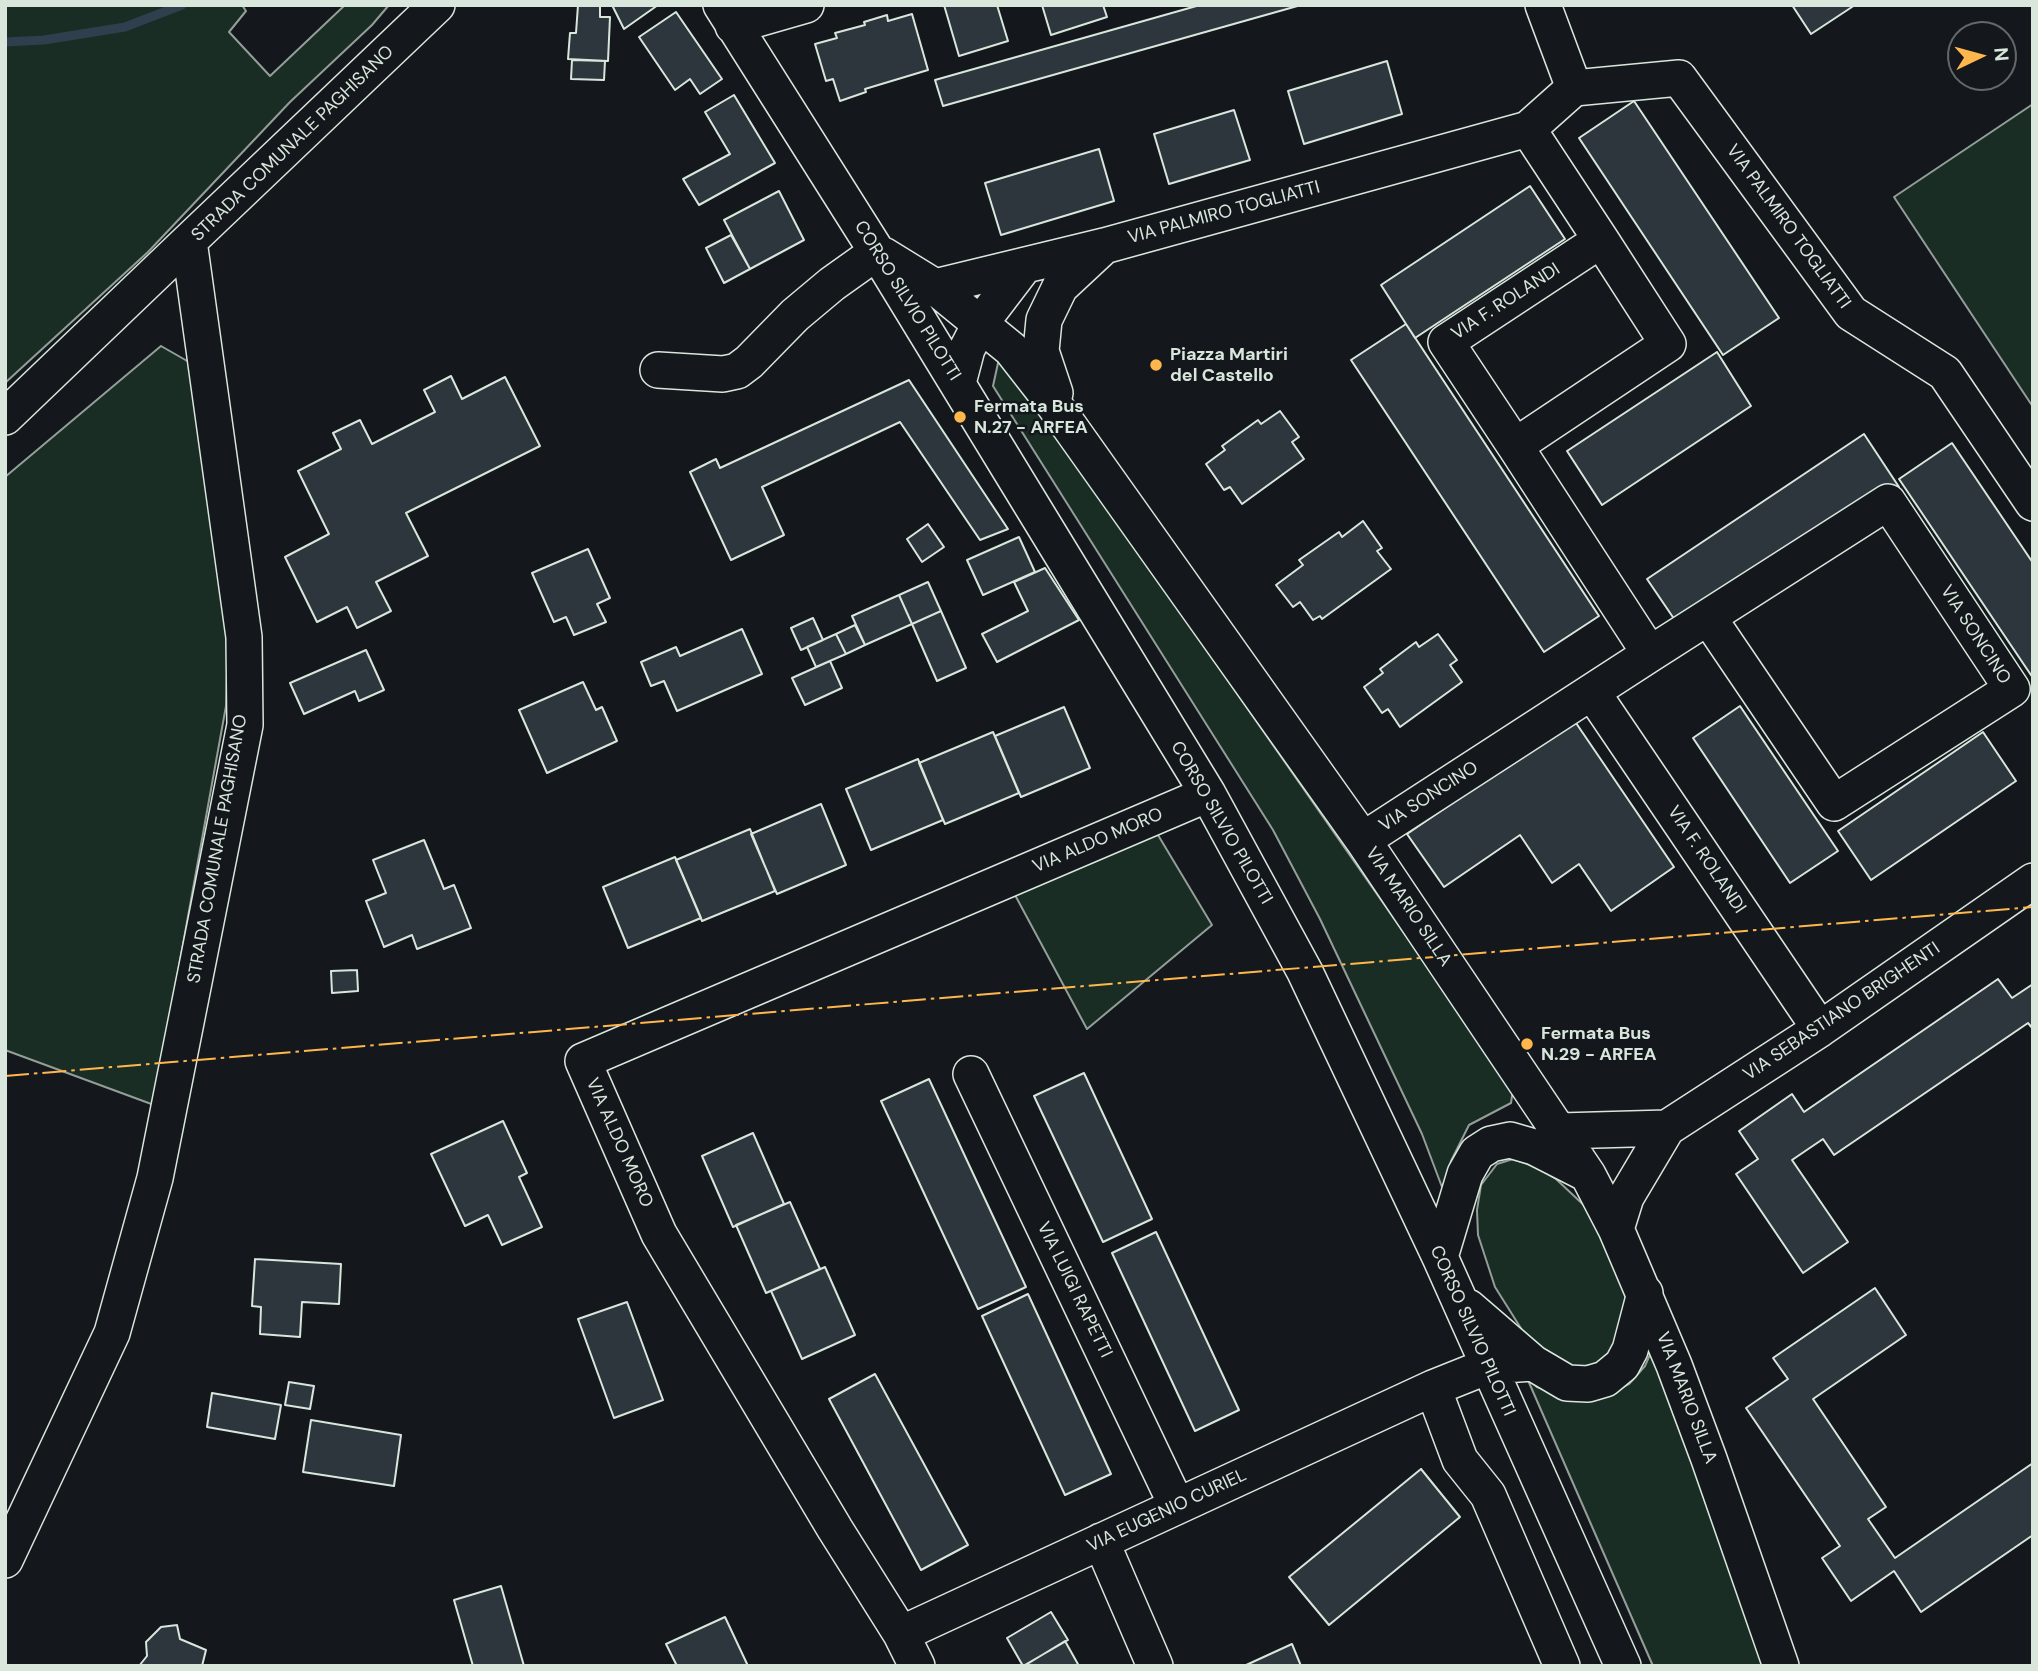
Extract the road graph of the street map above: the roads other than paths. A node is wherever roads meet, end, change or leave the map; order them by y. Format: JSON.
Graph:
{"nodes":[{"id":1,"x":437,"y":5,"type":"edge"},
{"id":2,"x":806,"y":5,"type":"edge"},
{"id":3,"x":1543,"y":5,"type":"edge"},
{"id":4,"x":723,"y":12,"type":"edge"},
{"id":5,"x":1574,"y":88,"type":"junction"},
{"id":6,"x":1528,"y":129,"type":"junction"},
{"id":7,"x":1601,"y":240,"type":"junction"},
{"id":8,"x":189,"y":241,"type":"junction"},
{"id":9,"x":1104,"y":246,"type":"junction"},
{"id":10,"x":877,"y":252,"type":"junction"},
{"id":11,"x":1025,"y":265,"type":"junction"},
{"id":12,"x":934,"y":286,"type":"junction"},
{"id":13,"x":980,"y":324,"type":"junction"},
{"id":14,"x":658,"y":370,"type":"dead end"},
{"id":15,"x":958,"y":383,"type":"junction"},
{"id":16,"x":1063,"y":416,"type":"junction"},
{"id":17,"x":5,"y":417,"type":"edge"},
{"id":18,"x":1515,"y":446,"type":"junction"},
{"id":19,"x":2033,"y":503,"type":"edge"},
{"id":20,"x":1708,"y":617,"type":"junction"},
{"id":21,"x":1650,"y":654,"type":"junction"},
{"id":22,"x":1592,"y":692,"type":"junction"},
{"id":23,"x":1208,"y":794,"type":"junction"},
{"id":24,"x":1363,"y":840,"type":"junction"},
{"id":25,"x":2027,"y":890,"type":"edge"},
{"id":26,"x":1820,"y":1029,"type":"junction"},
{"id":27,"x":971,"y":1074,"type":"dead end"},
{"id":28,"x":1667,"y":1128,"type":"junction"},
{"id":29,"x":1560,"y":1131,"type":"junction"},
{"id":30,"x":1588,"y":1175,"type":"junction"},
{"id":31,"x":1616,"y":1229,"type":"junction"},
{"id":32,"x":1440,"y":1257,"type":"junction"},
{"id":33,"x":1644,"y":1293,"type":"junction"},
{"id":34,"x":1458,"y":1297,"type":"junction"},
{"id":35,"x":1533,"y":1363,"type":"junction"},
{"id":36,"x":1488,"y":1366,"type":"junction"},
{"id":37,"x":1433,"y":1388,"type":"junction"},
{"id":38,"x":1177,"y":1506,"type":"junction"},
{"id":39,"x":1101,"y":1541,"type":"junction"},
{"id":40,"x":5,"y":1560,"type":"edge"},
{"id":41,"x":901,"y":1634,"type":"junction"},
{"id":42,"x":917,"y":1666,"type":"edge"},
{"id":43,"x":1156,"y":1666,"type":"edge"},
{"id":44,"x":1562,"y":1666,"type":"edge"},
{"id":45,"x":1623,"y":1666,"type":"edge"},
{"id":46,"x":1781,"y":1666,"type":"edge"}],
"edges":[{"from":1,"to":8,"type":"street","name":"STRADA COMUNALE PAGHISANO"},
{"from":2,"to":4,"type":"street"},
{"from":3,"to":5,"type":"street"},
{"from":4,"to":10,"type":"street","name":"CORSO SILVIO PILOTTI"},
{"from":5,"to":6,"type":"street","name":"VIA PALMIRO TOGLIATTI"},
{"from":5,"to":19,"type":"street","name":"VIA PALMIRO TOGLIATTI"},
{"from":6,"to":7,"type":"street"},
{"from":6,"to":9,"type":"street","name":"VIA PALMIRO TOGLIATTI"},
{"from":7,"to":18,"type":"street"},
{"from":7,"to":18,"type":"street","name":"VIA F. ROLANDI"},
{"from":8,"to":17,"type":"street"},
{"from":8,"to":40,"type":"street","name":"STRADA COMUNALE PAGHISANO"},
{"from":9,"to":11,"type":"street","name":"VIA PALMIRO TOGLIATTI"},
{"from":9,"to":16,"type":"street","name":"VIA PALMIRO TOGLIATTI"},
{"from":10,"to":12,"type":"street","name":"VIA MARIO SILLA"},
{"from":10,"to":14,"type":"street"},
{"from":10,"to":15,"type":"street","name":"CORSO SILVIO PILOTTI"},
{"from":11,"to":12,"type":"street","name":"VIA PALMIRO TOGLIATTI"},
{"from":11,"to":13,"type":"street"},
{"from":12,"to":13,"type":"street","name":"VIA MARIO SILLA"},
{"from":13,"to":15,"type":"street"},
{"from":13,"to":16,"type":"street","name":"VIA MARIO SILLA"},
{"from":15,"to":23,"type":"street","name":"CORSO SILVIO PILOTTI"},
{"from":16,"to":24,"type":"street","name":"VIA MARIO SILLA"},
{"from":18,"to":21,"type":"street","name":"VIA F. ROLANDI"},
{"from":20,"to":20,"type":"street","name":"VIA SONCINO"},
{"from":20,"to":21,"type":"street","name":"VIA SONCINO"},
{"from":21,"to":22,"type":"street","name":"VIA SONCINO"},
{"from":22,"to":24,"type":"street","name":"VIA SONCINO"},
{"from":22,"to":26,"type":"street","name":"VIA F. ROLANDI"},
{"from":23,"to":32,"type":"street","name":"CORSO SILVIO PILOTTI"},
{"from":23,"to":41,"type":"street","name":"VIA ALDO MORO"},
{"from":24,"to":29,"type":"street","name":"VIA MARIO SILLA"},
{"from":25,"to":26,"type":"street","name":"VIA SEBASTIANO BRIGHENTI"},
{"from":26,"to":28,"type":"street","name":"VIA SEBASTIANO BRIGHENTI"},
{"from":27,"to":38,"type":"street","name":"VIA LUIGI RAPETTI"},
{"from":28,"to":29,"type":"street"},
{"from":28,"to":31,"type":"street"},
{"from":29,"to":30,"type":"street","name":"VIA MARIO SILLA"},
{"from":30,"to":31,"type":"street","name":"VIA MARIO SILLA"},
{"from":30,"to":32,"type":"street"},
{"from":31,"to":33,"type":"street","name":"VIA MARIO SILLA"},
{"from":32,"to":34,"type":"street","name":"CORSO SILVIO PILOTTI"},
{"from":33,"to":35,"type":"street"},
{"from":33,"to":46,"type":"street","name":"VIA MARIO SILLA"},
{"from":34,"to":35,"type":"street"},
{"from":34,"to":36,"type":"street","name":"CORSO SILVIO PILOTTI"},
{"from":35,"to":36,"type":"street","name":"VIA EUGENIO CURIEL"},
{"from":36,"to":37,"type":"street","name":"VIA EUGENIO CURIEL"},
{"from":36,"to":45,"type":"street","name":"CORSO SILVIO PILOTTI"},
{"from":37,"to":38,"type":"street","name":"VIA EUGENIO CURIEL"},
{"from":37,"to":44,"type":"street"},
{"from":38,"to":39,"type":"street","name":"VIA EUGENIO CURIEL"},
{"from":39,"to":41,"type":"street","name":"VIA EUGENIO CURIEL"},
{"from":39,"to":43,"type":"street"},
{"from":41,"to":42,"type":"street","name":"VIA ALDO MORO"}]}
